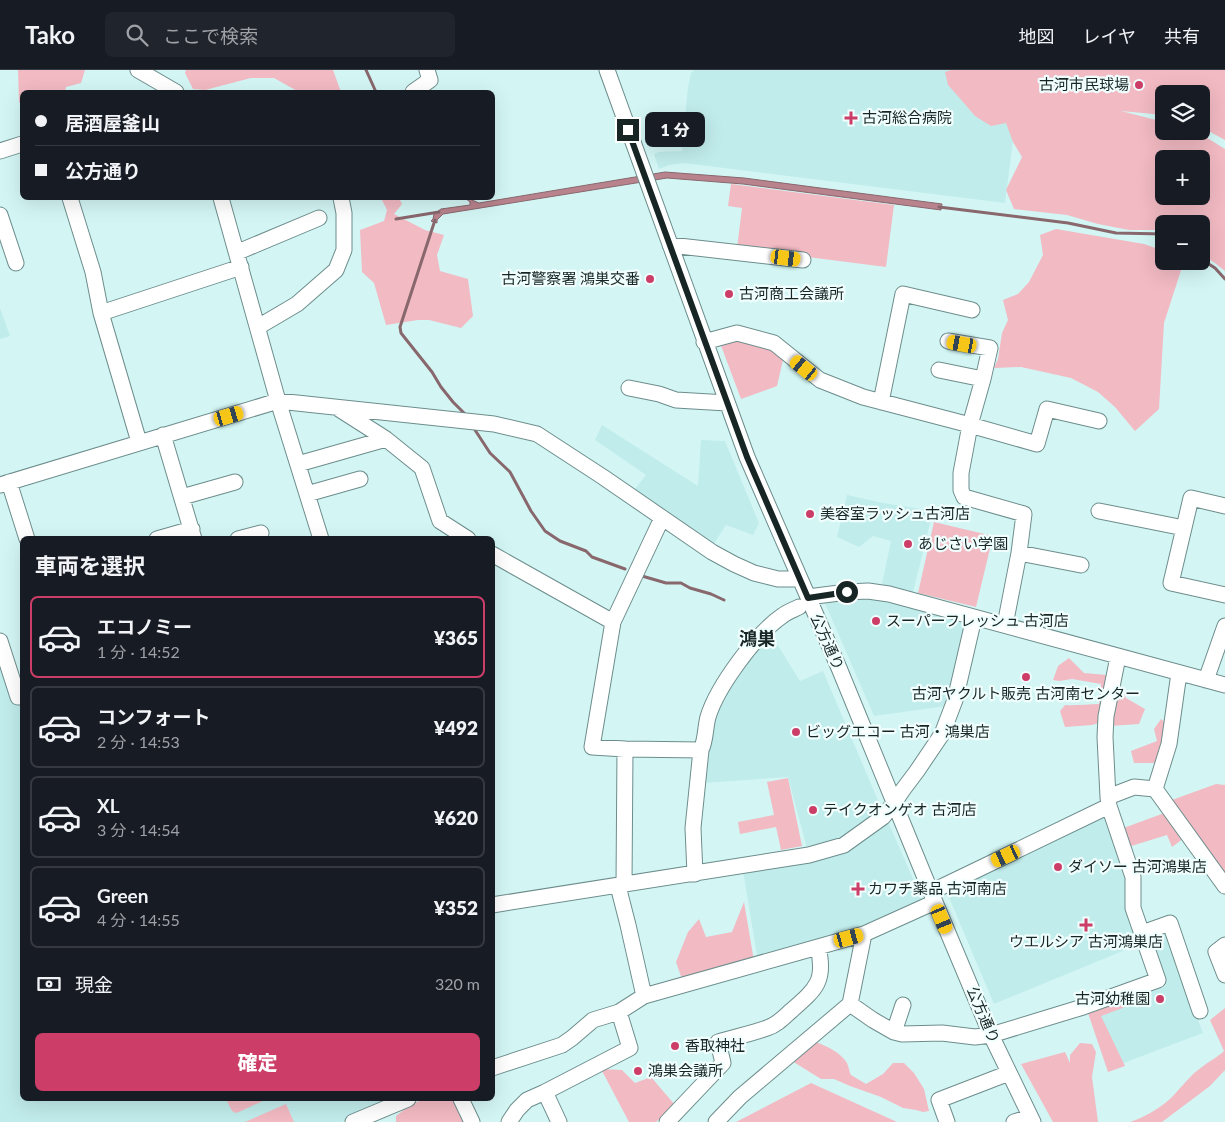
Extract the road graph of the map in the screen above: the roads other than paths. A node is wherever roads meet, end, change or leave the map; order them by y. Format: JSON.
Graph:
{"nodes":[{"id":1,"x":138,"y":70,"type":"edge"},
{"id":2,"x":427,"y":70,"type":"edge"},
{"id":3,"x":612,"y":72,"type":"edge"},
{"id":4,"x":173,"y":90,"type":"edge"},
{"id":5,"x":416,"y":90,"type":"edge"},
{"id":6,"x":20,"y":145,"type":"edge"},
{"id":7,"x":0,"y":151,"type":"edge"},
{"id":8,"x":71,"y":200,"type":"edge"},
{"id":9,"x":223,"y":200,"type":"edge"},
{"id":10,"x":341,"y":200,"type":"edge"},
{"id":11,"x":0,"y":215,"type":"edge"},
{"id":12,"x":319,"y":218,"type":"dead end"},
{"id":13,"x":670,"y":245,"type":"junction"},
{"id":14,"x":239,"y":260,"type":"junction"},
{"id":15,"x":803,"y":260,"type":"dead end"},
{"id":16,"x":16,"y":263,"type":"dead end"},
{"id":17,"x":972,"y":310,"type":"dead end"},
{"id":18,"x":101,"y":313,"type":"junction"},
{"id":19,"x":258,"y":327,"type":"junction"},
{"id":20,"x":948,"y":341,"type":"dead end"},
{"id":21,"x":704,"y":342,"type":"junction"},
{"id":22,"x":939,"y":370,"type":"dead end"},
{"id":23,"x":983,"y":379,"type":"junction"},
{"id":24,"x":630,"y":388,"type":"dead end"},
{"id":25,"x":278,"y":401,"type":"junction"},
{"id":26,"x":881,"y":402,"type":"junction"},
{"id":27,"x":727,"y":403,"type":"junction"},
{"id":28,"x":336,"y":407,"type":"junction"},
{"id":29,"x":1099,"y":421,"type":"dead end"},
{"id":30,"x":970,"y":425,"type":"junction"},
{"id":31,"x":163,"y":435,"type":"junction"},
{"id":32,"x":386,"y":440,"type":"junction"},
{"id":33,"x":139,"y":442,"type":"junction"},
{"id":34,"x":298,"y":464,"type":"junction"},
{"id":35,"x":360,"y":479,"type":"dead end"},
{"id":36,"x":235,"y":482,"type":"dead end"},
{"id":37,"x":5,"y":484,"type":"edge"},
{"id":38,"x":307,"y":494,"type":"junction"},
{"id":39,"x":182,"y":497,"type":"junction"},
{"id":40,"x":1225,"y":506,"type":"edge"},
{"id":41,"x":1099,"y":511,"type":"dead end"},
{"id":42,"x":662,"y":518,"type":"junction"},
{"id":43,"x":1184,"y":528,"type":"junction"},
{"id":44,"x":261,"y":533,"type":"dead end"},
{"id":45,"x":193,"y":534,"type":"edge"},
{"id":46,"x":26,"y":536,"type":"edge"},
{"id":47,"x":179,"y":536,"type":"edge"},
{"id":48,"x":250,"y":536,"type":"edge"},
{"id":49,"x":320,"y":536,"type":"edge"},
{"id":50,"x":463,"y":536,"type":"edge"},
{"id":51,"x":1018,"y":553,"type":"junction"},
{"id":52,"x":495,"y":556,"type":"edge"},
{"id":53,"x":1080,"y":565,"type":"dead end"},
{"id":54,"x":799,"y":578,"type":"junction"},
{"id":55,"x":1225,"y":595,"type":"edge"},
{"id":56,"x":803,"y":602,"type":"junction"},
{"id":57,"x":974,"y":618,"type":"junction"},
{"id":58,"x":613,"y":622,"type":"junction"},
{"id":59,"x":1004,"y":625,"type":"junction"},
{"id":60,"x":1225,"y":626,"type":"edge"},
{"id":61,"x":0,"y":642,"type":"edge"},
{"id":62,"x":1118,"y":656,"type":"junction"},
{"id":63,"x":1179,"y":673,"type":"junction"},
{"id":64,"x":1206,"y":680,"type":"junction"},
{"id":65,"x":1225,"y":685,"type":"edge"},
{"id":66,"x":20,"y":698,"type":"edge"},
{"id":67,"x":624,"y":749,"type":"junction"},
{"id":68,"x":700,"y":750,"type":"junction"},
{"id":69,"x":1155,"y":789,"type":"junction"},
{"id":70,"x":1109,"y":802,"type":"junction"},
{"id":71,"x":894,"y":803,"type":"junction"},
{"id":72,"x":695,"y":874,"type":"junction"},
{"id":73,"x":621,"y":885,"type":"junction"},
{"id":74,"x":1225,"y":886,"type":"edge"},
{"id":75,"x":933,"y":897,"type":"junction"},
{"id":76,"x":495,"y":905,"type":"edge"},
{"id":77,"x":1142,"y":932,"type":"junction"},
{"id":78,"x":864,"y":934,"type":"junction"},
{"id":79,"x":1225,"y":945,"type":"edge"},
{"id":80,"x":818,"y":947,"type":"junction"},
{"id":81,"x":1225,"y":974,"type":"edge"},
{"id":82,"x":644,"y":996,"type":"junction"},
{"id":83,"x":850,"y":1004,"type":"junction"},
{"id":84,"x":903,"y":1005,"type":"dead end"},
{"id":85,"x":1200,"y":1010,"type":"dead end"},
{"id":86,"x":619,"y":1012,"type":"junction"},
{"id":87,"x":894,"y":1032,"type":"junction"},
{"id":88,"x":991,"y":1035,"type":"junction"},
{"id":89,"x":495,"y":1067,"type":"edge"},
{"id":90,"x":1009,"y":1073,"type":"junction"},
{"id":91,"x":545,"y":1092,"type":"junction"},
{"id":92,"x":403,"y":1101,"type":"edge"},
{"id":93,"x":462,"y":1101,"type":"edge"},
{"id":94,"x":1032,"y":1119,"type":"edge"},
{"id":95,"x":353,"y":1122,"type":"edge"},
{"id":96,"x":472,"y":1122,"type":"edge"},
{"id":97,"x":509,"y":1122,"type":"edge"},
{"id":98,"x":559,"y":1122,"type":"edge"},
{"id":99,"x":667,"y":1122,"type":"edge"},
{"id":100,"x":717,"y":1122,"type":"edge"},
{"id":101,"x":947,"y":1122,"type":"edge"},
{"id":102,"x":1014,"y":1122,"type":"edge"}],
"edges":[{"from":1,"to":4,"type":"street"},
{"from":2,"to":5,"type":"street"},
{"from":3,"to":13,"type":"street","name":"公方通り"},
{"from":6,"to":7,"type":"street"},
{"from":8,"to":18,"type":"street"},
{"from":9,"to":14,"type":"street"},
{"from":10,"to":19,"type":"street"},
{"from":11,"to":16,"type":"street"},
{"from":12,"to":14,"type":"street"},
{"from":13,"to":15,"type":"street"},
{"from":13,"to":21,"type":"street","name":"公方通り"},
{"from":14,"to":18,"type":"street"},
{"from":14,"to":19,"type":"street"},
{"from":17,"to":26,"type":"street"},
{"from":18,"to":33,"type":"street"},
{"from":19,"to":25,"type":"street"},
{"from":20,"to":23,"type":"street"},
{"from":21,"to":26,"type":"street"},
{"from":21,"to":27,"type":"street","name":"公方通り"},
{"from":22,"to":23,"type":"street"},
{"from":23,"to":30,"type":"street"},
{"from":24,"to":27,"type":"street"},
{"from":25,"to":28,"type":"street"},
{"from":25,"to":31,"type":"street"},
{"from":25,"to":34,"type":"street"},
{"from":26,"to":30,"type":"street"},
{"from":27,"to":54,"type":"street","name":"公方通り"},
{"from":28,"to":32,"type":"street"},
{"from":28,"to":42,"type":"street"},
{"from":29,"to":30,"type":"street"},
{"from":30,"to":51,"type":"street"},
{"from":31,"to":33,"type":"street"},
{"from":31,"to":39,"type":"street"},
{"from":32,"to":34,"type":"street"},
{"from":32,"to":50,"type":"street"},
{"from":33,"to":37,"type":"street"},
{"from":34,"to":38,"type":"street"},
{"from":35,"to":38,"type":"street"},
{"from":36,"to":39,"type":"street"},
{"from":37,"to":46,"type":"street"},
{"from":38,"to":49,"type":"street"},
{"from":39,"to":45,"type":"street"},
{"from":40,"to":43,"type":"street"},
{"from":41,"to":43,"type":"street"},
{"from":42,"to":54,"type":"street"},
{"from":42,"to":58,"type":"street"},
{"from":43,"to":55,"type":"street"},
{"from":44,"to":48,"type":"street"},
{"from":45,"to":47,"type":"street"},
{"from":51,"to":53,"type":"street"},
{"from":51,"to":59,"type":"street"},
{"from":52,"to":58,"type":"street"},
{"from":54,"to":56,"type":"street","name":"公方通り"},
{"from":56,"to":57,"type":"street"},
{"from":56,"to":68,"type":"street"},
{"from":56,"to":71,"type":"street","name":"公方通り"},
{"from":57,"to":59,"type":"street"},
{"from":57,"to":71,"type":"street"},
{"from":58,"to":67,"type":"street"},
{"from":59,"to":62,"type":"street"},
{"from":60,"to":64,"type":"street"},
{"from":61,"to":66,"type":"street"},
{"from":62,"to":63,"type":"street"},
{"from":62,"to":70,"type":"street"},
{"from":63,"to":64,"type":"street"},
{"from":63,"to":69,"type":"street"},
{"from":64,"to":65,"type":"street"},
{"from":67,"to":68,"type":"street"},
{"from":67,"to":73,"type":"street"},
{"from":68,"to":72,"type":"street"},
{"from":69,"to":70,"type":"street"},
{"from":69,"to":74,"type":"street"},
{"from":70,"to":75,"type":"street"},
{"from":70,"to":77,"type":"street"},
{"from":71,"to":72,"type":"street"},
{"from":71,"to":75,"type":"street","name":"公方通り"},
{"from":72,"to":73,"type":"street"},
{"from":73,"to":76,"type":"street"},
{"from":73,"to":82,"type":"street"},
{"from":75,"to":78,"type":"street"},
{"from":75,"to":88,"type":"street","name":"公方通り"},
{"from":77,"to":85,"type":"street"},
{"from":77,"to":88,"type":"street"},
{"from":78,"to":80,"type":"street"},
{"from":78,"to":83,"type":"street"},
{"from":79,"to":81,"type":"street"},
{"from":80,"to":82,"type":"street"},
{"from":80,"to":99,"type":"street"},
{"from":82,"to":86,"type":"street"},
{"from":83,"to":87,"type":"street"},
{"from":83,"to":100,"type":"street"},
{"from":84,"to":87,"type":"street"},
{"from":86,"to":89,"type":"street"},
{"from":86,"to":91,"type":"street"},
{"from":87,"to":88,"type":"street"},
{"from":88,"to":90,"type":"street","name":"公方通り"},
{"from":90,"to":94,"type":"street","name":"公方通り"},
{"from":90,"to":101,"type":"street"},
{"from":91,"to":97,"type":"street"},
{"from":91,"to":98,"type":"street"},
{"from":92,"to":95,"type":"street"},
{"from":93,"to":96,"type":"street"},
{"from":94,"to":102,"type":"street"}]}
